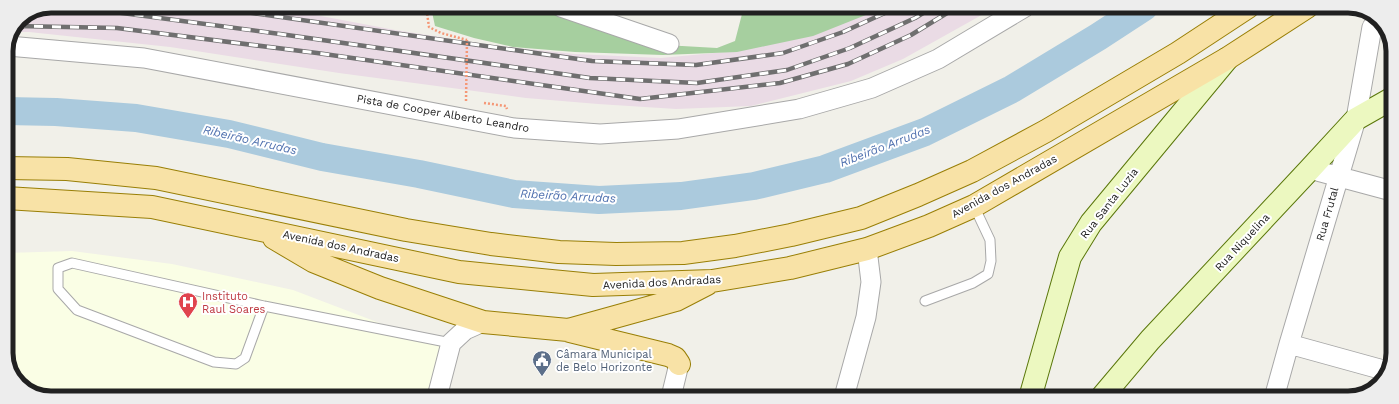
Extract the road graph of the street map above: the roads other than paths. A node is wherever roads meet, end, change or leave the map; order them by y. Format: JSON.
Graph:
{"nodes":[{"id":1,"x":579,"y":13,"type":"edge"},
{"id":2,"x":1015,"y":13,"type":"edge"},
{"id":3,"x":1239,"y":13,"type":"edge"},
{"id":4,"x":1298,"y":13,"type":"edge"},
{"id":5,"x":1372,"y":28,"type":"dead end"},
{"id":6,"x":669,"y":44,"type":"dead end"},
{"id":7,"x":14,"y":46,"type":"edge"},
{"id":8,"x":1228,"y":58,"type":"junction"},
{"id":9,"x":1386,"y":102,"type":"edge"},
{"id":10,"x":1356,"y":119,"type":"junction"},
{"id":11,"x":13,"y":168,"type":"edge"},
{"id":12,"x":1310,"y":169,"type":"junction"},
{"id":13,"x":1338,"y":177,"type":"junction"},
{"id":14,"x":1386,"y":189,"type":"edge"},
{"id":15,"x":13,"y":198,"type":"edge"},
{"id":16,"x":974,"y":206,"type":"junction"},
{"id":17,"x":259,"y":229,"type":"junction"},
{"id":18,"x":867,"y":249,"type":"junction"},
{"id":19,"x":712,"y":281,"type":"junction"},
{"id":20,"x":925,"y":301,"type":"dead end"},
{"id":21,"x":264,"y":306,"type":"junction"},
{"id":22,"x":484,"y":322,"type":"junction"},
{"id":23,"x":568,"y":330,"type":"junction"},
{"id":24,"x":451,"y":343,"type":"junction"},
{"id":25,"x":1289,"y":344,"type":"junction"},
{"id":26,"x":679,"y":364,"type":"joint"},
{"id":27,"x":1382,"y":370,"type":"edge"},
{"id":28,"x":439,"y":391,"type":"edge"},
{"id":29,"x":672,"y":391,"type":"edge"},
{"id":30,"x":846,"y":391,"type":"edge"},
{"id":31,"x":1032,"y":391,"type":"edge"},
{"id":32,"x":1106,"y":391,"type":"edge"},
{"id":33,"x":1276,"y":391,"type":"edge"}],
"edges":[{"from":1,"to":6,"type":"street"},
{"from":2,"to":7,"type":"street","name":"Pista de Cooper Alberto Leandro"},
{"from":3,"to":11,"type":"main road"},
{"from":4,"to":8,"type":"main road","name":"Avenida dos Andradas"},
{"from":5,"to":10,"type":"street","name":"Rua Frutal"},
{"from":8,"to":16,"type":"main road","name":"Avenida dos Andradas"},
{"from":8,"to":31,"type":"street","name":"Rua Santa Luzia"},
{"from":9,"to":10,"type":"street","name":"Rua Niquelina"},
{"from":10,"to":12,"type":"street","name":"Rua Niquelina"},
{"from":10,"to":13,"type":"street","name":"Rua Frutal"},
{"from":12,"to":13,"type":"street"},
{"from":12,"to":32,"type":"street","name":"Rua Niquelina"},
{"from":13,"to":14,"type":"street"},
{"from":13,"to":25,"type":"street","name":"Rua Frutal"},
{"from":15,"to":17,"type":"main road","name":"Avenida dos Andradas"},
{"from":16,"to":18,"type":"main road","name":"Avenida dos Andradas"},
{"from":16,"to":20,"type":"lane"},
{"from":17,"to":19,"type":"main road","name":"Avenida dos Andradas"},
{"from":17,"to":22,"type":"main road"},
{"from":18,"to":19,"type":"main road","name":"Avenida dos Andradas"},
{"from":18,"to":30,"type":"street"},
{"from":19,"to":23,"type":"main road"},
{"from":21,"to":21,"type":"lane"},
{"from":21,"to":24,"type":"lane"},
{"from":22,"to":23,"type":"main road"},
{"from":22,"to":24,"type":"street"},
{"from":23,"to":26,"type":"main road"},
{"from":24,"to":28,"type":"street"},
{"from":25,"to":27,"type":"street"},
{"from":25,"to":33,"type":"street","name":"Rua Frutal"},
{"from":26,"to":29,"type":"street"}]}
